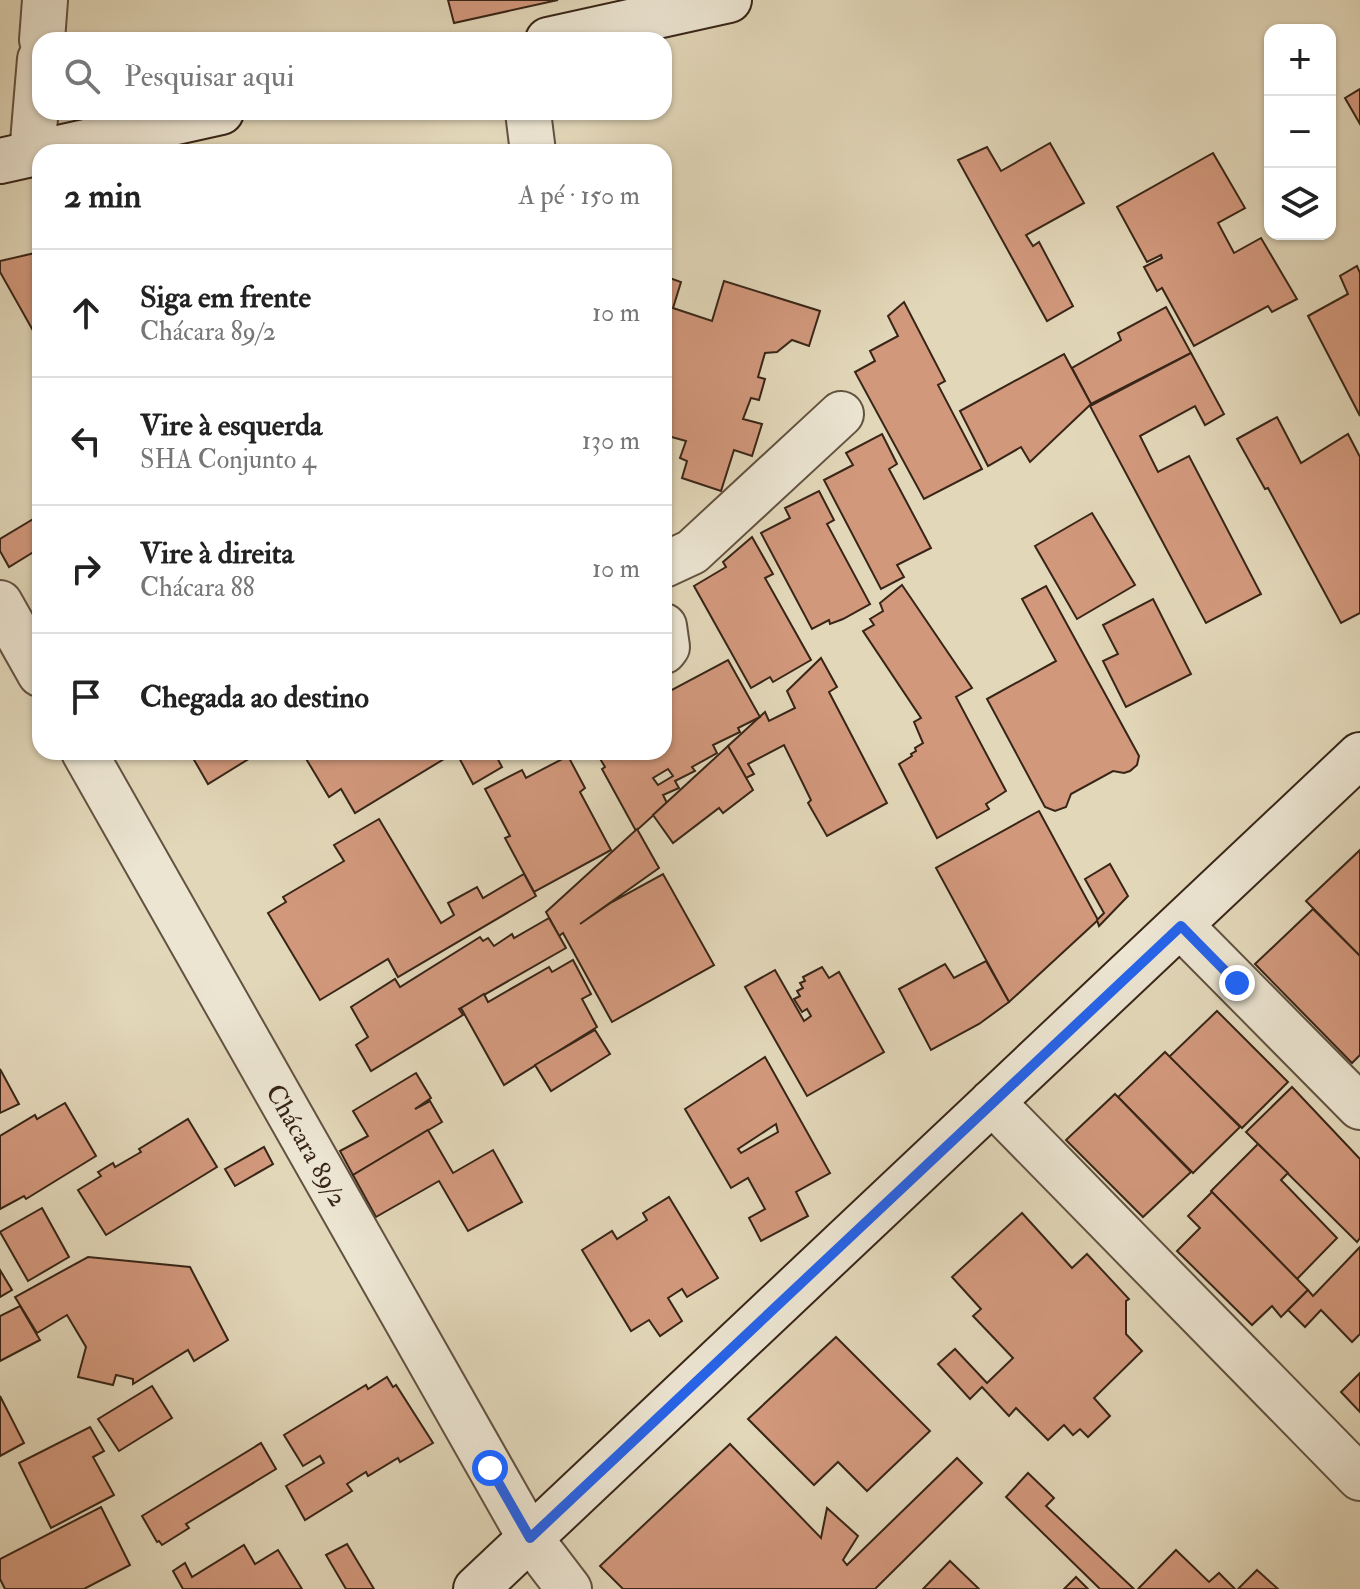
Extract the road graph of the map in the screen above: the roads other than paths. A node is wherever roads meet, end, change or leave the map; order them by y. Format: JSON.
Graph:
{"nodes":[{"id":1,"x":45,"y":0,"type":"edge"},
{"id":2,"x":729,"y":0,"type":"edge"},
{"id":3,"x":43,"y":32,"type":"edge"},
{"id":4,"x":584,"y":32,"type":"edge"},
{"id":5,"x":32,"y":92,"type":"edge"},
{"id":6,"x":185,"y":120,"type":"edge"},
{"id":7,"x":529,"y":120,"type":"edge"},
{"id":8,"x":78,"y":144,"type":"edge"},
{"id":9,"x":532,"y":144,"type":"edge"},
{"id":10,"x":16,"y":158,"type":"edge"},
{"id":11,"x":841,"y":414,"type":"dead end"},
{"id":12,"x":672,"y":561,"type":"edge"},
{"id":13,"x":0,"y":603,"type":"edge"},
{"id":14,"x":32,"y":660,"type":"edge"},
{"id":15,"x":1360,"y":755,"type":"edge"},
{"id":16,"x":89,"y":760,"type":"edge"},
{"id":17,"x":1181,"y":926,"type":"junction"},
{"id":18,"x":992,"y":1102,"type":"junction"},
{"id":19,"x":1360,"y":1107,"type":"edge"},
{"id":20,"x":1360,"y":1478,"type":"edge"},
{"id":21,"x":530,"y":1538,"type":"junction"},
{"id":22,"x":476,"y":1589,"type":"edge"},
{"id":23,"x":569,"y":1589,"type":"edge"}],
"edges":[{"from":1,"to":3,"type":"street"},
{"from":2,"to":4,"type":"street"},
{"from":5,"to":10,"type":"street"},
{"from":6,"to":8,"type":"street"},
{"from":7,"to":9,"type":"street"},
{"from":11,"to":12,"type":"street"},
{"from":13,"to":14,"type":"street"},
{"from":15,"to":17,"type":"street"},
{"from":16,"to":21,"type":"street","name":"Chácara 89/2"},
{"from":17,"to":18,"type":"street"},
{"from":17,"to":19,"type":"street"},
{"from":18,"to":20,"type":"street"},
{"from":18,"to":21,"type":"street"},
{"from":21,"to":22,"type":"street"},
{"from":21,"to":23,"type":"street","name":"Chácara 89/2"}]}
